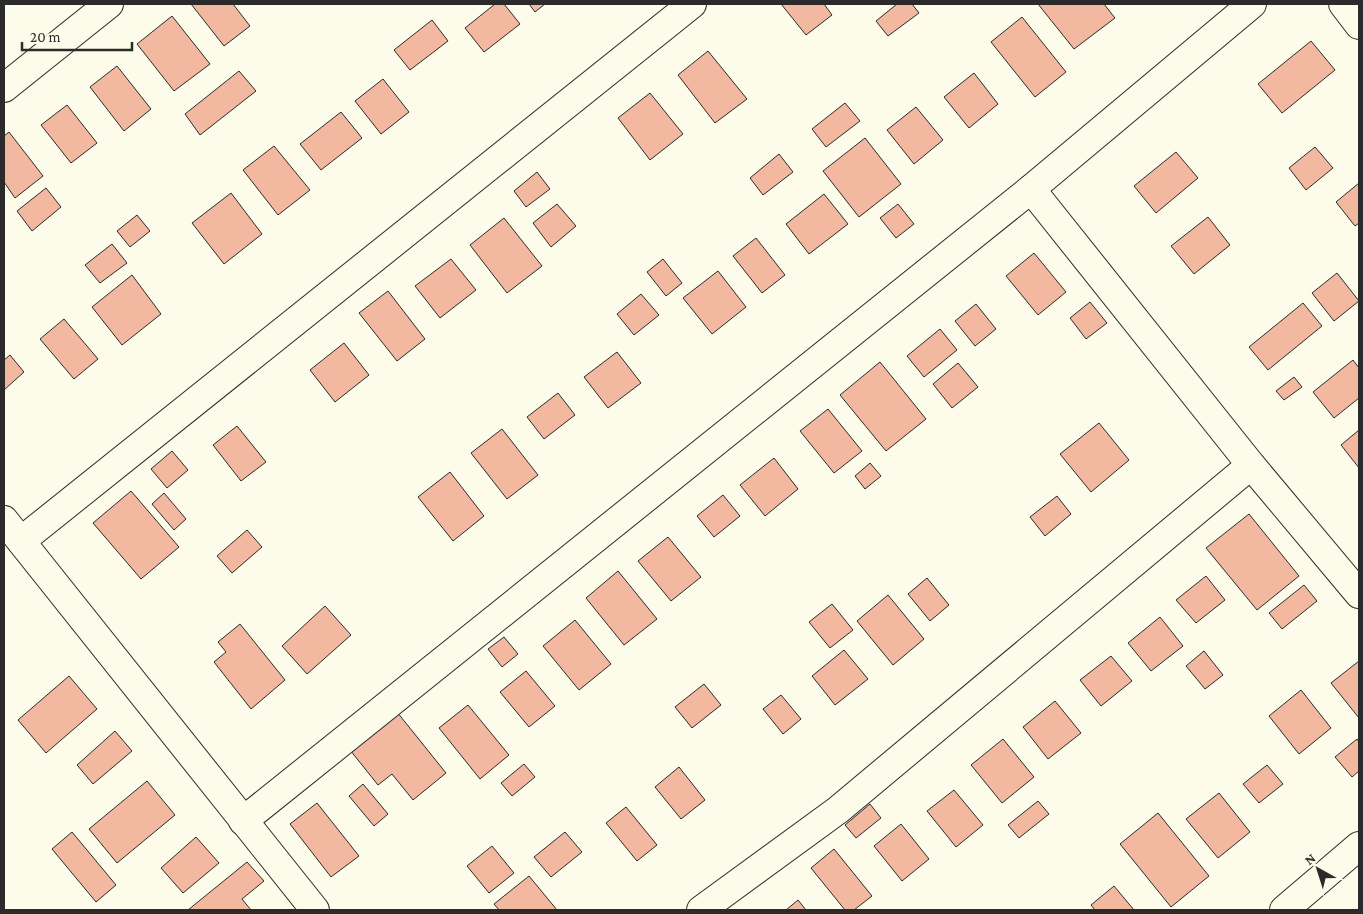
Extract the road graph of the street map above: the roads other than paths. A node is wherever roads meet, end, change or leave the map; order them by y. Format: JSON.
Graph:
{"nodes":[{"id":1,"x":108,"y":4,"type":"edge"},
{"id":2,"x":692,"y":4,"type":"edge"},
{"id":3,"x":1252,"y":4,"type":"edge"},
{"id":4,"x":1343,"y":4,"type":"edge"},
{"id":5,"x":1359,"y":24,"type":"edge"},
{"id":6,"x":4,"y":88,"type":"edge"},
{"id":7,"x":1031,"y":189,"type":"junction"},
{"id":8,"x":1251,"y":465,"type":"junction"},
{"id":9,"x":4,"y":520,"type":"edge"},
{"id":10,"x":21,"y":541,"type":"junction"},
{"id":11,"x":1359,"y":594,"type":"edge"},
{"id":12,"x":243,"y":821,"type":"junction"},
{"id":13,"x":1359,"y":846,"type":"edge"},
{"id":14,"x":315,"y":910,"type":"edge"},
{"id":15,"x":701,"y":910,"type":"edge"},
{"id":16,"x":1284,"y":910,"type":"edge"}],
"edges":[{"from":1,"to":6,"type":"street"},
{"from":2,"to":10,"type":"street"},
{"from":3,"to":7,"type":"street"},
{"from":4,"to":5,"type":"street"},
{"from":7,"to":8,"type":"street"},
{"from":7,"to":12,"type":"street"},
{"from":8,"to":11,"type":"street"},
{"from":8,"to":15,"type":"street"},
{"from":9,"to":10,"type":"street"},
{"from":10,"to":12,"type":"street"},
{"from":12,"to":14,"type":"street"},
{"from":13,"to":16,"type":"street"}]}
